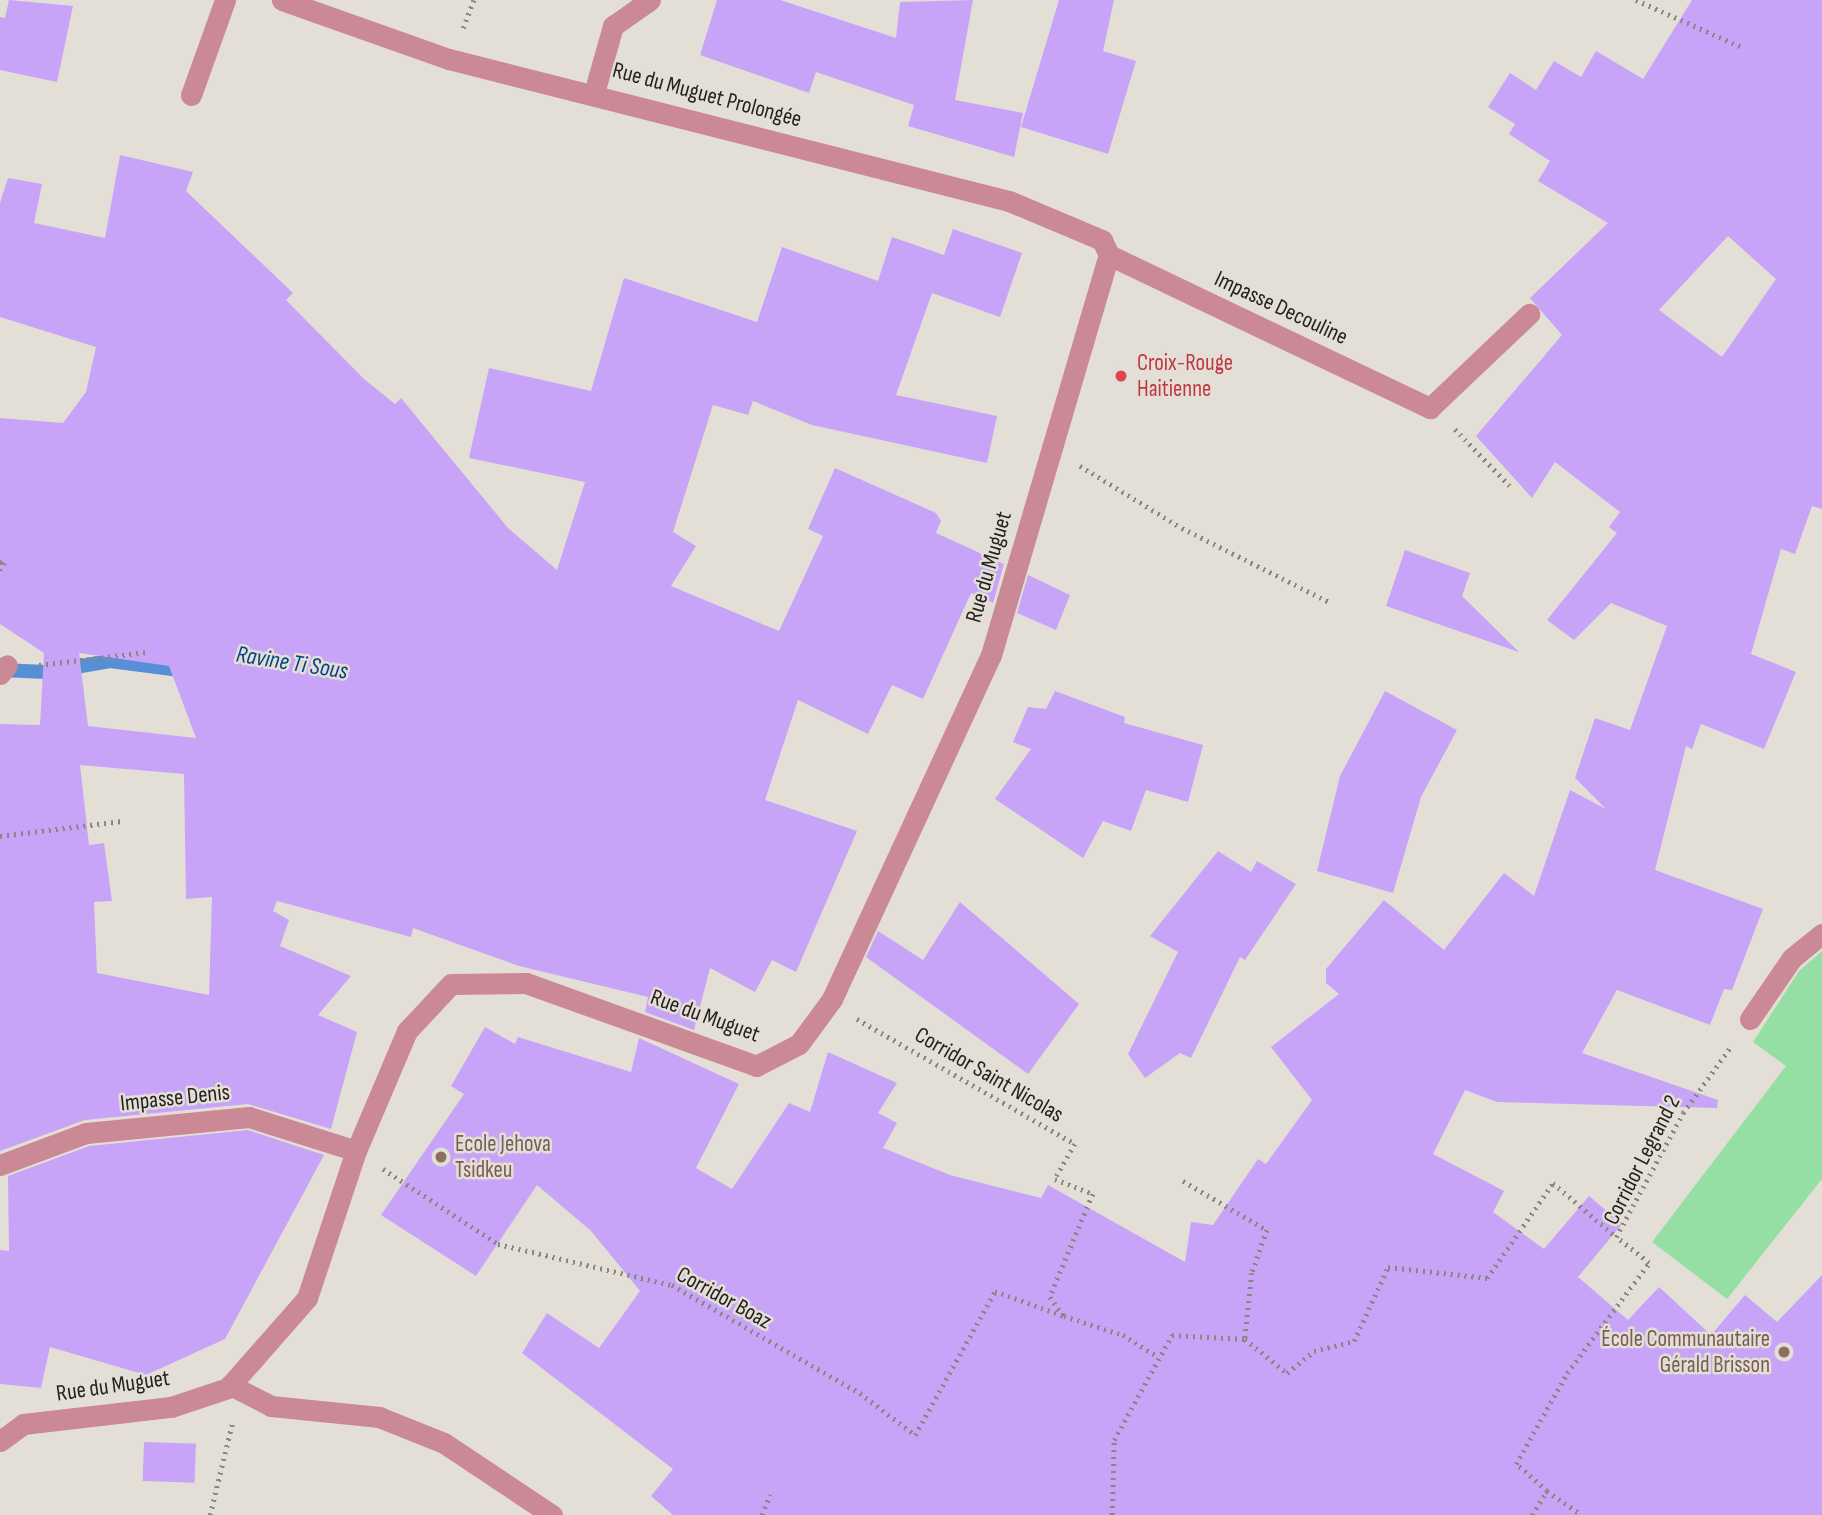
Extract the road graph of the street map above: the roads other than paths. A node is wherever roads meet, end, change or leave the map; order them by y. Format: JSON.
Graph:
{"nodes":[{"id":1,"x":225,"y":0,"type":"edge"},
{"id":2,"x":282,"y":0,"type":"edge"},
{"id":3,"x":650,"y":0,"type":"edge"},
{"id":4,"x":594,"y":93,"type":"junction"},
{"id":5,"x":191,"y":95,"type":"dead end"},
{"id":6,"x":1109,"y":255,"type":"junction"},
{"id":7,"x":1529,"y":314,"type":"dead end"},
{"id":8,"x":1822,"y":934,"type":"edge"},
{"id":9,"x":1750,"y":1019,"type":"road end"},
{"id":10,"x":356,"y":1151,"type":"junction"},
{"id":11,"x":0,"y":1165,"type":"edge"},
{"id":12,"x":229,"y":1386,"type":"junction"},
{"id":13,"x":0,"y":1441,"type":"edge"},
{"id":14,"x":552,"y":1515,"type":"edge"}],
"edges":[{"from":1,"to":5,"type":"street"},
{"from":2,"to":4,"type":"street","name":"Rue du Muguet Prolongée"},
{"from":3,"to":4,"type":"street"},
{"from":4,"to":6,"type":"street","name":"Rue du Muguet Prolongée"},
{"from":6,"to":7,"type":"street","name":"Impasse Decouline"},
{"from":6,"to":10,"type":"street","name":"Rue du Muguet"},
{"from":8,"to":9,"type":"street"},
{"from":10,"to":11,"type":"street","name":"Impasse Denis"},
{"from":10,"to":12,"type":"street","name":"Rue du Muguet"},
{"from":12,"to":13,"type":"street","name":"Rue du Muguet"},
{"from":12,"to":14,"type":"street"}]}
